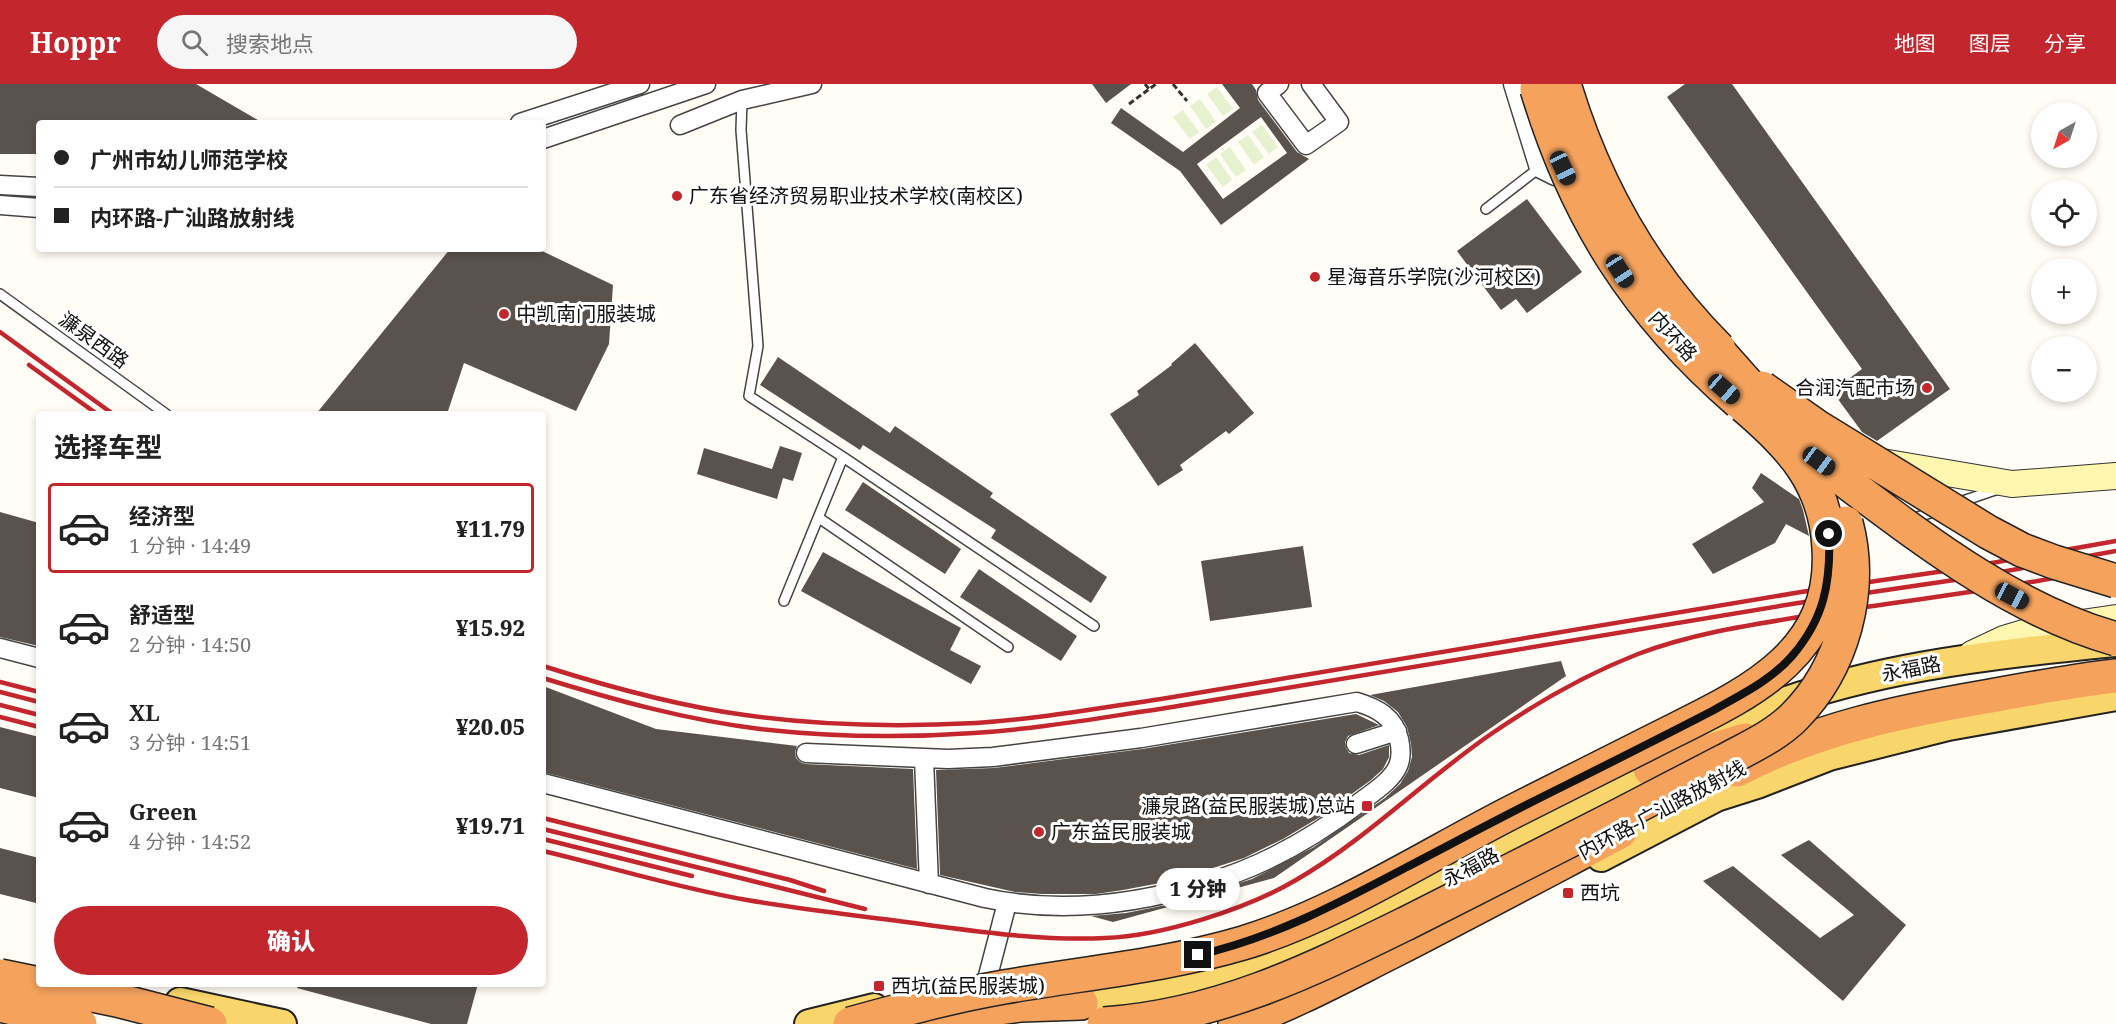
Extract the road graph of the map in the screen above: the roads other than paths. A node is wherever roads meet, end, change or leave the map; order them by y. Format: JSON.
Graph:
{"nodes":[{"id":1,"x":640,"y":84,"type":"edge"},
{"id":2,"x":706,"y":84,"type":"edge"},
{"id":3,"x":810,"y":84,"type":"edge"},
{"id":4,"x":1279,"y":84,"type":"edge"},
{"id":5,"x":1311,"y":84,"type":"edge"},
{"id":6,"x":1513,"y":84,"type":"edge"},
{"id":7,"x":1524,"y":84,"type":"edge"},
{"id":8,"x":1536,"y":84,"type":"edge"},
{"id":9,"x":1563,"y":84,"type":"edge"},
{"id":10,"x":616,"y":92,"type":"junction"},
{"id":11,"x":742,"y":100,"type":"junction"},
{"id":12,"x":624,"y":112,"type":"junction"},
{"id":13,"x":529,"y":120,"type":"edge"},
{"id":14,"x":680,"y":125,"type":"dead end"},
{"id":15,"x":546,"y":138,"type":"edge"},
{"id":16,"x":1547,"y":172,"type":"junction"},
{"id":17,"x":0,"y":185,"type":"edge"},
{"id":18,"x":36,"y":187,"type":"edge"},
{"id":19,"x":0,"y":205,"type":"edge"},
{"id":20,"x":36,"y":208,"type":"edge"},
{"id":21,"x":1486,"y":209,"type":"dead end"},
{"id":22,"x":0,"y":294,"type":"edge"},
{"id":23,"x":1704,"y":335,"type":"junction"},
{"id":24,"x":1744,"y":406,"type":"junction"},
{"id":25,"x":162,"y":411,"type":"edge"},
{"id":26,"x":843,"y":457,"type":"junction"},
{"id":27,"x":2116,"y":476,"type":"edge"},
{"id":28,"x":2012,"y":484,"type":"junction"},
{"id":29,"x":819,"y":518,"type":"junction"},
{"id":30,"x":1892,"y":527,"type":"dead end"},
{"id":31,"x":2116,"y":581,"type":"edge"},
{"id":32,"x":784,"y":601,"type":"dead end"},
{"id":33,"x":2116,"y":618,"type":"edge"},
{"id":34,"x":1094,"y":626,"type":"dead end"},
{"id":35,"x":2116,"y":640,"type":"edge"},
{"id":36,"x":1008,"y":646,"type":"dead end"},
{"id":37,"x":0,"y":648,"type":"edge"},
{"id":38,"x":36,"y":657,"type":"edge"},
{"id":39,"x":2116,"y":659,"type":"edge"},
{"id":40,"x":1958,"y":660,"type":"junction"},
{"id":41,"x":2116,"y":676,"type":"edge"},
{"id":42,"x":2116,"y":696,"type":"edge"},
{"id":43,"x":1397,"y":731,"type":"junction"},
{"id":44,"x":1356,"y":744,"type":"dead end"},
{"id":45,"x":806,"y":753,"type":"dead end"},
{"id":46,"x":924,"y":759,"type":"junction"},
{"id":47,"x":1650,"y":769,"type":"junction"},
{"id":48,"x":546,"y":784,"type":"edge"},
{"id":49,"x":929,"y":884,"type":"junction"},
{"id":50,"x":1007,"y":903,"type":"junction"},
{"id":51,"x":0,"y":960,"type":"edge"},
{"id":52,"x":36,"y":968,"type":"edge"},
{"id":53,"x":0,"y":978,"type":"edge"},
{"id":54,"x":36,"y":985,"type":"edge"},
{"id":55,"x":36,"y":987,"type":"edge"},
{"id":56,"x":48,"y":987,"type":"edge"},
{"id":57,"x":112,"y":987,"type":"edge"},
{"id":58,"x":984,"y":992,"type":"junction"},
{"id":59,"x":0,"y":1005,"type":"edge"},
{"id":60,"x":1093,"y":1013,"type":"edge"},
{"id":61,"x":0,"y":1015,"type":"edge"},
{"id":62,"x":221,"y":1019,"type":"edge"},
{"id":63,"x":20,"y":1024,"type":"edge"},
{"id":64,"x":36,"y":1024,"type":"edge"},
{"id":65,"x":80,"y":1024,"type":"edge"},
{"id":66,"x":151,"y":1024,"type":"edge"},
{"id":67,"x":282,"y":1024,"type":"edge"},
{"id":68,"x":810,"y":1024,"type":"edge"},
{"id":69,"x":850,"y":1024,"type":"edge"},
{"id":70,"x":887,"y":1024,"type":"edge"},
{"id":71,"x":1235,"y":1024,"type":"edge"},
{"id":72,"x":1270,"y":1024,"type":"edge"}],
"edges":[{"from":1,"to":10,"type":"street"},
{"from":2,"to":12,"type":"street"},
{"from":3,"to":11,"type":"street"},
{"from":4,"to":5,"type":"street"},
{"from":6,"to":16,"type":"street"},
{"from":7,"to":16,"type":"street"},
{"from":8,"to":24,"type":"highway","name":"内环路","bridge":true},
{"from":9,"to":23,"type":"highway","name":"内环路","bridge":true},
{"from":10,"to":12,"type":"street"},
{"from":10,"to":13,"type":"street"},
{"from":11,"to":14,"type":"street"},
{"from":11,"to":26,"type":"lane"},
{"from":12,"to":15,"type":"street"},
{"from":16,"to":21,"type":"lane"},
{"from":16,"to":28,"type":"street"},
{"from":17,"to":18,"type":"street"},
{"from":19,"to":20,"type":"street"},
{"from":22,"to":25,"type":"lane","name":"濂泉西路"},
{"from":23,"to":31,"type":"highway","name":"内环路","bridge":true},
{"from":23,"to":60,"type":"highway","bridge":true},
{"from":24,"to":35,"type":"highway","name":"内环路","bridge":true},
{"from":24,"to":69,"type":"highway","bridge":true},
{"from":26,"to":29,"type":"lane"},
{"from":26,"to":34,"type":"lane"},
{"from":27,"to":28,"type":"street"},
{"from":28,"to":30,"type":"lane"},
{"from":29,"to":32,"type":"lane"},
{"from":29,"to":36,"type":"lane"},
{"from":33,"to":40,"type":"street"},
{"from":35,"to":40,"type":"main road","name":"永福路"},
{"from":37,"to":38,"type":"street"},
{"from":39,"to":47,"type":"highway"},
{"from":40,"to":47,"type":"main road","name":"永福路"},
{"from":41,"to":71,"type":"highway","name":"内环路-广汕路放射线"},
{"from":42,"to":72,"type":"main road"},
{"from":43,"to":44,"type":"street"},
{"from":43,"to":46,"type":"street"},
{"from":43,"to":50,"type":"street"},
{"from":45,"to":46,"type":"street"},
{"from":46,"to":49,"type":"street"},
{"from":47,"to":60,"type":"main road","name":"永福路"},
{"from":48,"to":49,"type":"street"},
{"from":49,"to":50,"type":"street"},
{"from":50,"to":58,"type":"street"},
{"from":51,"to":52,"type":"main road"},
{"from":53,"to":54,"type":"highway","bridge":true},
{"from":53,"to":66,"type":"highway"},
{"from":55,"to":63,"type":"main road"},
{"from":56,"to":62,"type":"highway","bridge":true},
{"from":57,"to":62,"type":"main road"},
{"from":58,"to":60,"type":"main road","name":"永福路"},
{"from":58,"to":68,"type":"main road","name":"永福路"},
{"from":59,"to":65,"type":"highway","bridge":true},
{"from":60,"to":70,"type":"highway"},
{"from":61,"to":64,"type":"highway"},
{"from":62,"to":67,"type":"main road"}]}
